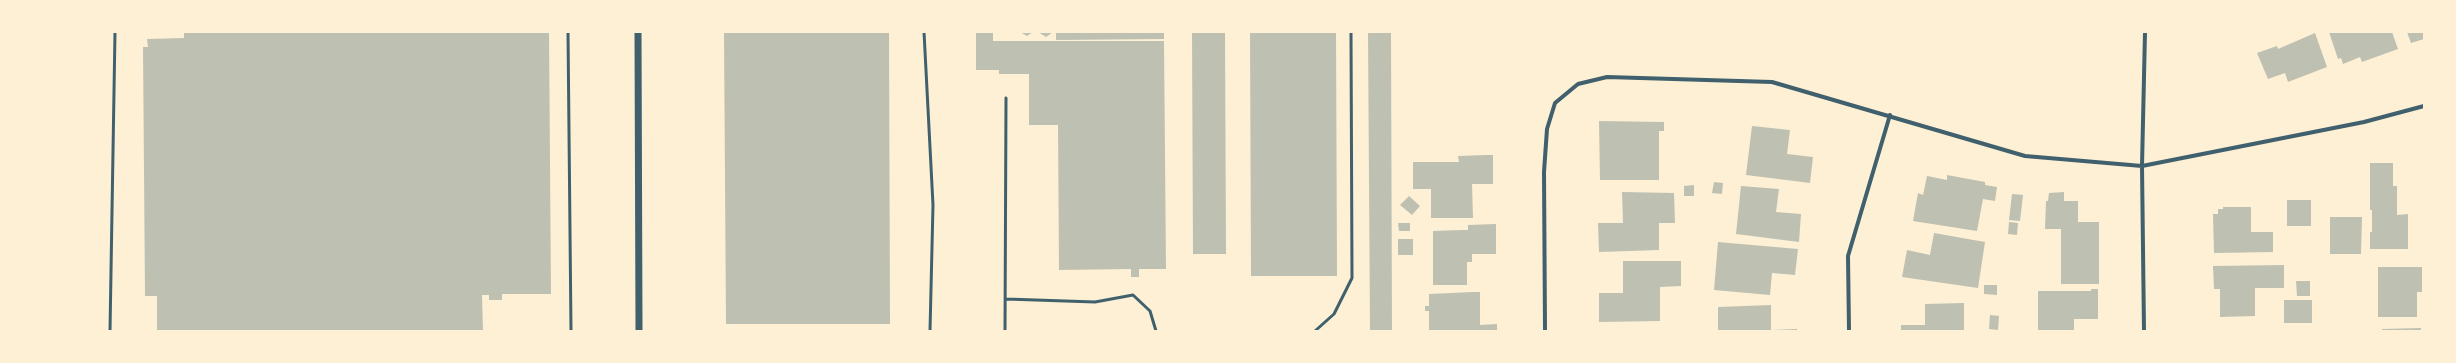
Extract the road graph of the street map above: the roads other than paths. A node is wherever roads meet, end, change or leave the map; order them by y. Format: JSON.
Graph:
{"nodes":[{"id":1,"x":115,"y":32,"type":"edge"},
{"id":2,"x":568,"y":32,"type":"edge"},
{"id":3,"x":638,"y":32,"type":"edge"},
{"id":4,"x":924,"y":32,"type":"edge"},
{"id":5,"x":1351,"y":32,"type":"edge"},
{"id":6,"x":2145,"y":32,"type":"edge"},
{"id":7,"x":1006,"y":98,"type":"dead end"},
{"id":8,"x":2424,"y":106,"type":"edge"},
{"id":9,"x":1890,"y":115,"type":"junction"},
{"id":10,"x":2142,"y":166,"type":"junction"},
{"id":11,"x":1006,"y":299,"type":"junction"},
{"id":12,"x":110,"y":331,"type":"edge"},
{"id":13,"x":570,"y":331,"type":"edge"},
{"id":14,"x":639,"y":331,"type":"edge"},
{"id":15,"x":930,"y":331,"type":"edge"},
{"id":16,"x":1006,"y":331,"type":"edge"},
{"id":17,"x":1156,"y":331,"type":"edge"},
{"id":18,"x":1315,"y":331,"type":"edge"},
{"id":19,"x":1545,"y":331,"type":"edge"},
{"id":20,"x":1849,"y":331,"type":"edge"},
{"id":21,"x":2144,"y":331,"type":"edge"}],
"edges":[{"from":1,"to":12,"type":"lane"},
{"from":2,"to":13,"type":"lane"},
{"from":3,"to":14,"type":"street"},
{"from":4,"to":15,"type":"lane"},
{"from":5,"to":18,"type":"lane"},
{"from":6,"to":10,"type":"street"},
{"from":7,"to":11,"type":"lane"},
{"from":8,"to":10,"type":"street"},
{"from":9,"to":10,"type":"street"},
{"from":9,"to":19,"type":"street"},
{"from":9,"to":20,"type":"street"},
{"from":10,"to":21,"type":"street"},
{"from":11,"to":16,"type":"lane"},
{"from":11,"to":17,"type":"lane"}]}
